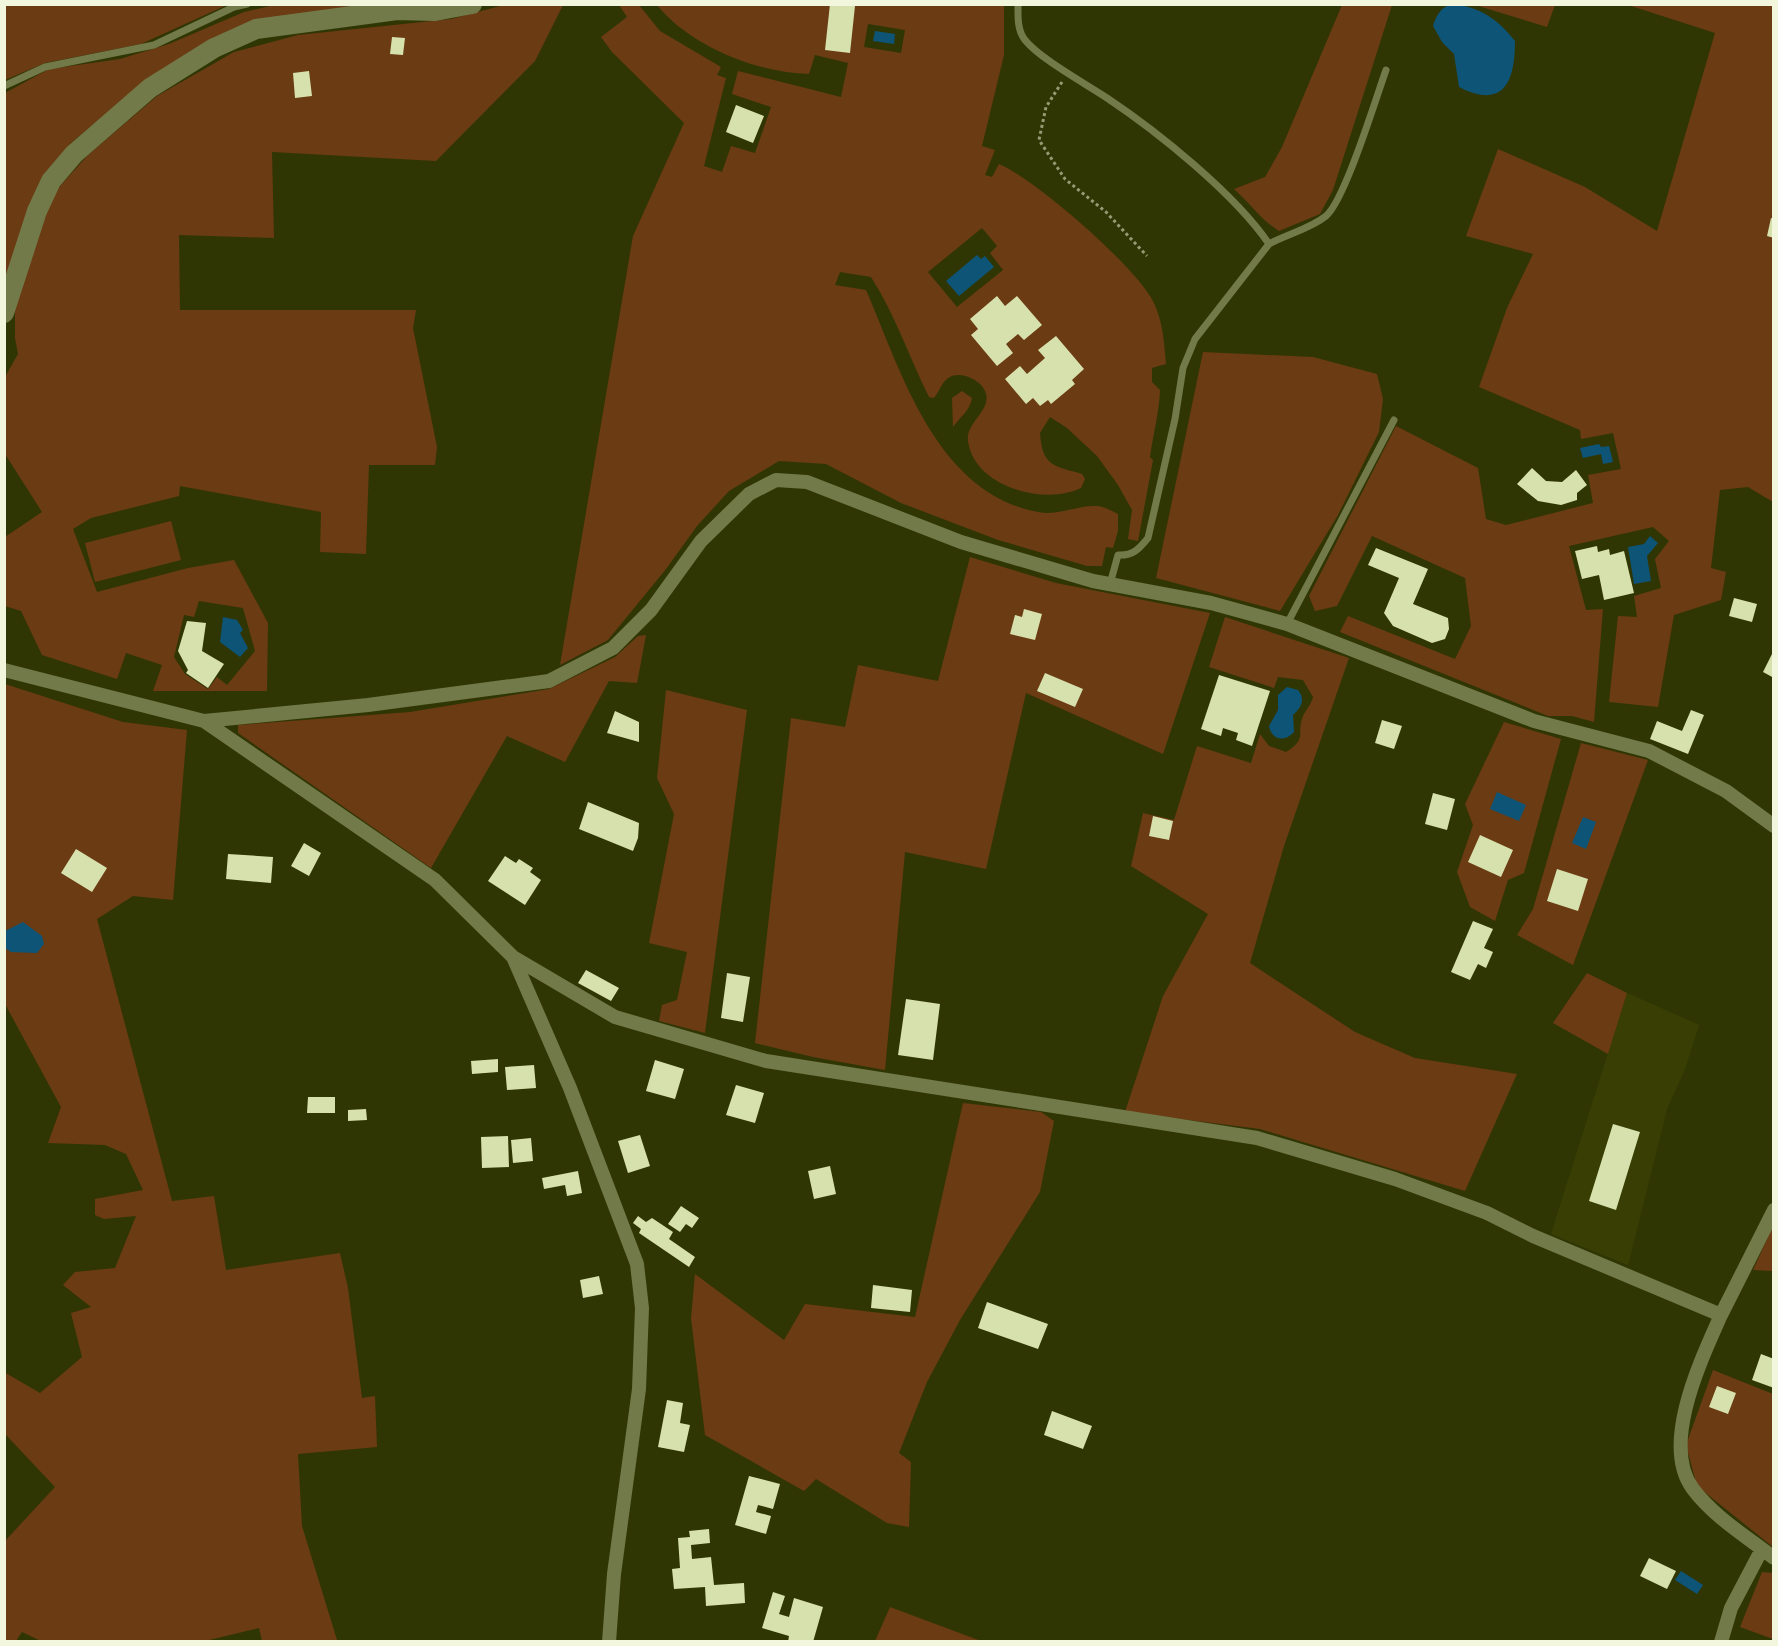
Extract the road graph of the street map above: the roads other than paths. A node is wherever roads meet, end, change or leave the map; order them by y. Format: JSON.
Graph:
{"nodes":[{"id":1,"x":247,"y":4,"type":"edge"},
{"id":2,"x":472,"y":4,"type":"edge"},
{"id":3,"x":1018,"y":4,"type":"edge"},
{"id":4,"x":1386,"y":70,"type":"dead end"},
{"id":5,"x":4,"y":86,"type":"edge"},
{"id":6,"x":1269,"y":244,"type":"junction"},
{"id":7,"x":4,"y":313,"type":"edge"},
{"id":8,"x":1394,"y":420,"type":"dead end"},
{"id":9,"x":1110,"y":584,"type":"junction"},
{"id":10,"x":1287,"y":624,"type":"junction"},
{"id":11,"x":4,"y":670,"type":"edge"},
{"id":12,"x":204,"y":721,"type":"junction"},
{"id":13,"x":1773,"y":826,"type":"edge"},
{"id":14,"x":513,"y":957,"type":"junction"},
{"id":15,"x":1773,"y":1210,"type":"edge"},
{"id":16,"x":1721,"y":1315,"type":"junction"},
{"id":17,"x":1762,"y":1549,"type":"junction"},
{"id":18,"x":1773,"y":1558,"type":"edge"},
{"id":19,"x":609,"y":1641,"type":"edge"},
{"id":20,"x":1720,"y":1641,"type":"edge"}],
"edges":[{"from":1,"to":5,"type":"lane"},
{"from":2,"to":7,"type":"street"},
{"from":3,"to":6,"type":"lane"},
{"from":4,"to":6,"type":"lane"},
{"from":6,"to":9,"type":"lane"},
{"from":8,"to":10,"type":"lane"},
{"from":9,"to":10,"type":"street"},
{"from":9,"to":12,"type":"street"},
{"from":10,"to":13,"type":"street"},
{"from":11,"to":12,"type":"street"},
{"from":12,"to":14,"type":"street"},
{"from":14,"to":16,"type":"street"},
{"from":14,"to":19,"type":"street"},
{"from":15,"to":16,"type":"street"},
{"from":16,"to":17,"type":"street"},
{"from":17,"to":18,"type":"street"},
{"from":17,"to":20,"type":"street"}]}
